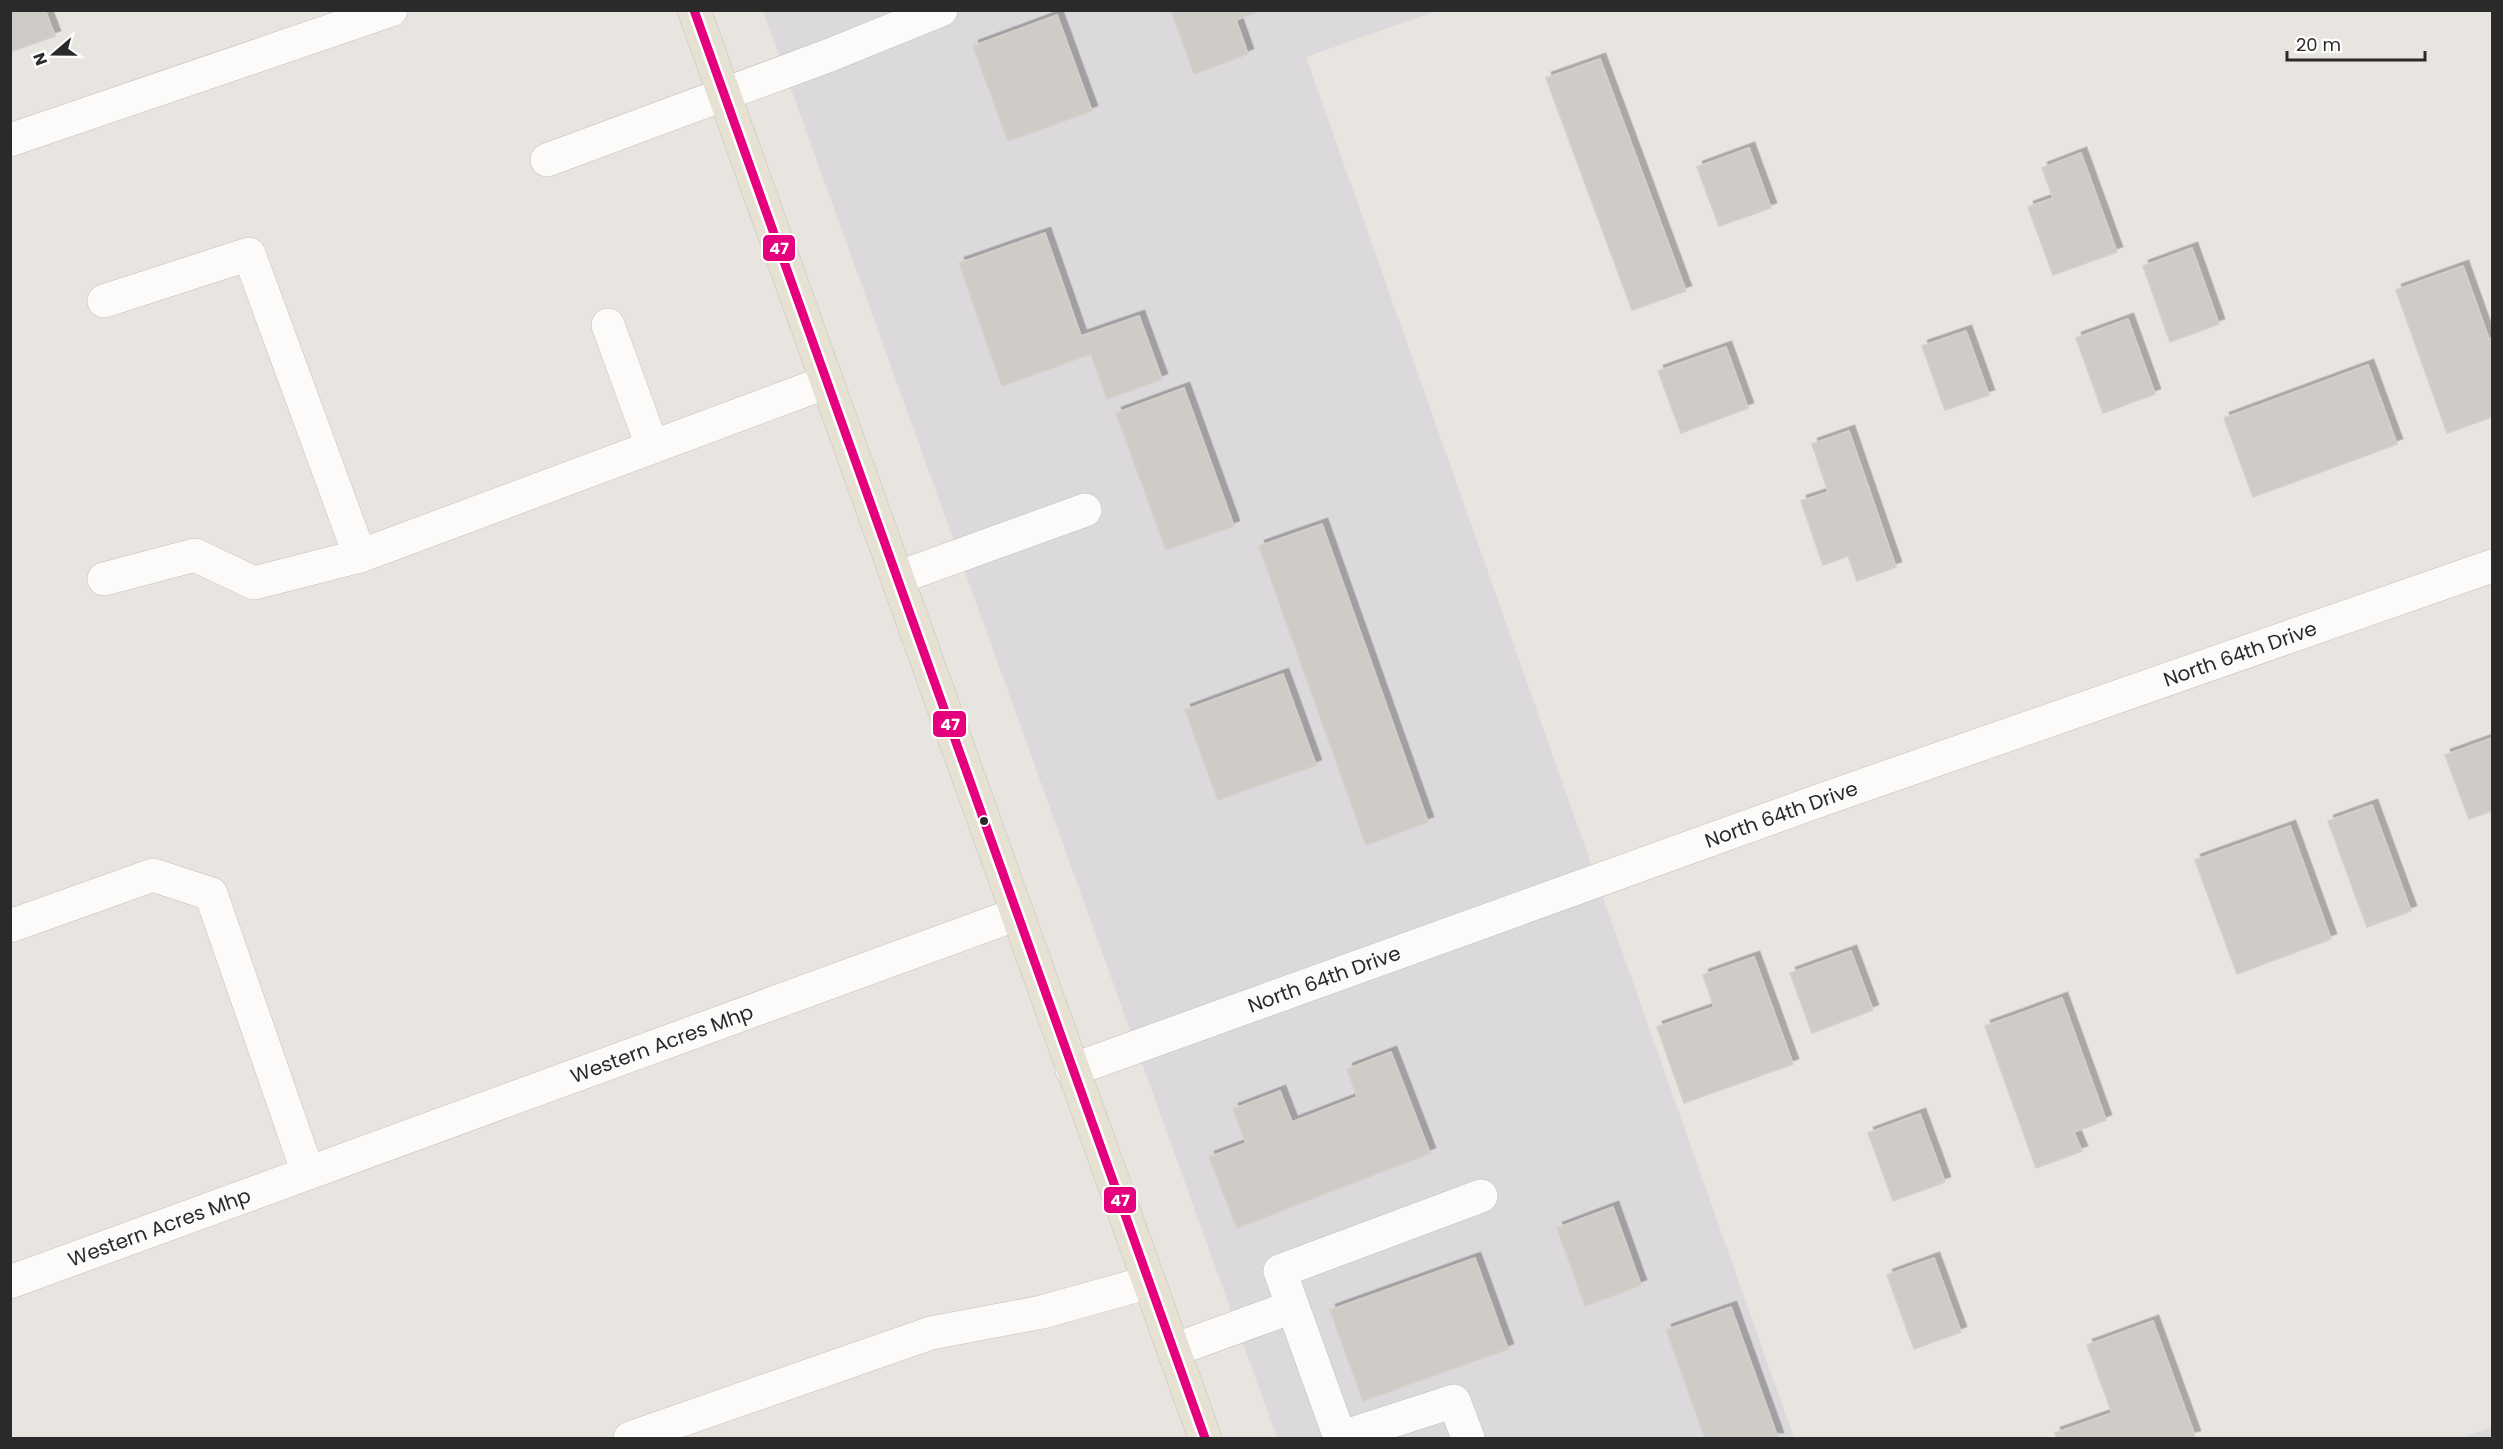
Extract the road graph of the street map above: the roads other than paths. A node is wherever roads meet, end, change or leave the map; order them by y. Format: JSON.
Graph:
{"nodes":[{"id":1,"x":391,"y":10,"type":"edge"},
{"id":2,"x":694,"y":10,"type":"edge"},
{"id":3,"x":941,"y":10,"type":"edge"},
{"id":4,"x":724,"y":94,"type":"junction"},
{"id":5,"x":10,"y":140,"type":"edge"},
{"id":6,"x":547,"y":160,"type":"dead end"},
{"id":7,"x":104,"y":301,"type":"dead end"},
{"id":8,"x":608,"y":325,"type":"dead end"},
{"id":9,"x":827,"y":382,"type":"junction"},
{"id":10,"x":652,"y":446,"type":"junction"},
{"id":11,"x":1085,"y":510,"type":"dead end"},
{"id":12,"x":360,"y":556,"type":"junction"},
{"id":13,"x":2493,"y":566,"type":"edge"},
{"id":14,"x":897,"y":578,"type":"junction"},
{"id":15,"x":104,"y":579,"type":"dead end"},
{"id":16,"x":1017,"y":914,"type":"junction"},
{"id":17,"x":10,"y":926,"type":"edge"},
{"id":18,"x":1072,"y":1070,"type":"junction"},
{"id":19,"x":308,"y":1173,"type":"junction"},
{"id":20,"x":1481,"y":1196,"type":"dead end"},
{"id":21,"x":10,"y":1282,"type":"edge"},
{"id":22,"x":1149,"y":1282,"type":"junction"},
{"id":23,"x":1292,"y":1307,"type":"junction"},
{"id":24,"x":1173,"y":1350,"type":"junction"},
{"id":25,"x":1329,"y":1435,"type":"edge"},
{"id":26,"x":630,"y":1438,"type":"edge"},
{"id":27,"x":1205,"y":1438,"type":"edge"},
{"id":28,"x":1467,"y":1438,"type":"edge"}],
"edges":[{"from":1,"to":5,"type":"street"},
{"from":2,"to":4,"type":"main road"},
{"from":3,"to":4,"type":"street"},
{"from":4,"to":6,"type":"street"},
{"from":4,"to":9,"type":"main road"},
{"from":7,"to":12,"type":"street"},
{"from":8,"to":10,"type":"street"},
{"from":9,"to":10,"type":"street"},
{"from":9,"to":14,"type":"main road"},
{"from":10,"to":12,"type":"street"},
{"from":11,"to":14,"type":"street"},
{"from":12,"to":15,"type":"street"},
{"from":13,"to":18,"type":"street","name":"North 64th Drive"},
{"from":14,"to":16,"type":"main road"},
{"from":16,"to":18,"type":"main road"},
{"from":16,"to":19,"type":"street","name":"Western Acres Mhp"},
{"from":17,"to":19,"type":"street"},
{"from":18,"to":22,"type":"main road"},
{"from":19,"to":21,"type":"street","name":"Western Acres Mhp"},
{"from":20,"to":23,"type":"street"},
{"from":22,"to":24,"type":"main road"},
{"from":22,"to":26,"type":"street"},
{"from":23,"to":24,"type":"street"},
{"from":23,"to":25,"type":"street"},
{"from":24,"to":27,"type":"main road"},
{"from":25,"to":28,"type":"street"}]}
